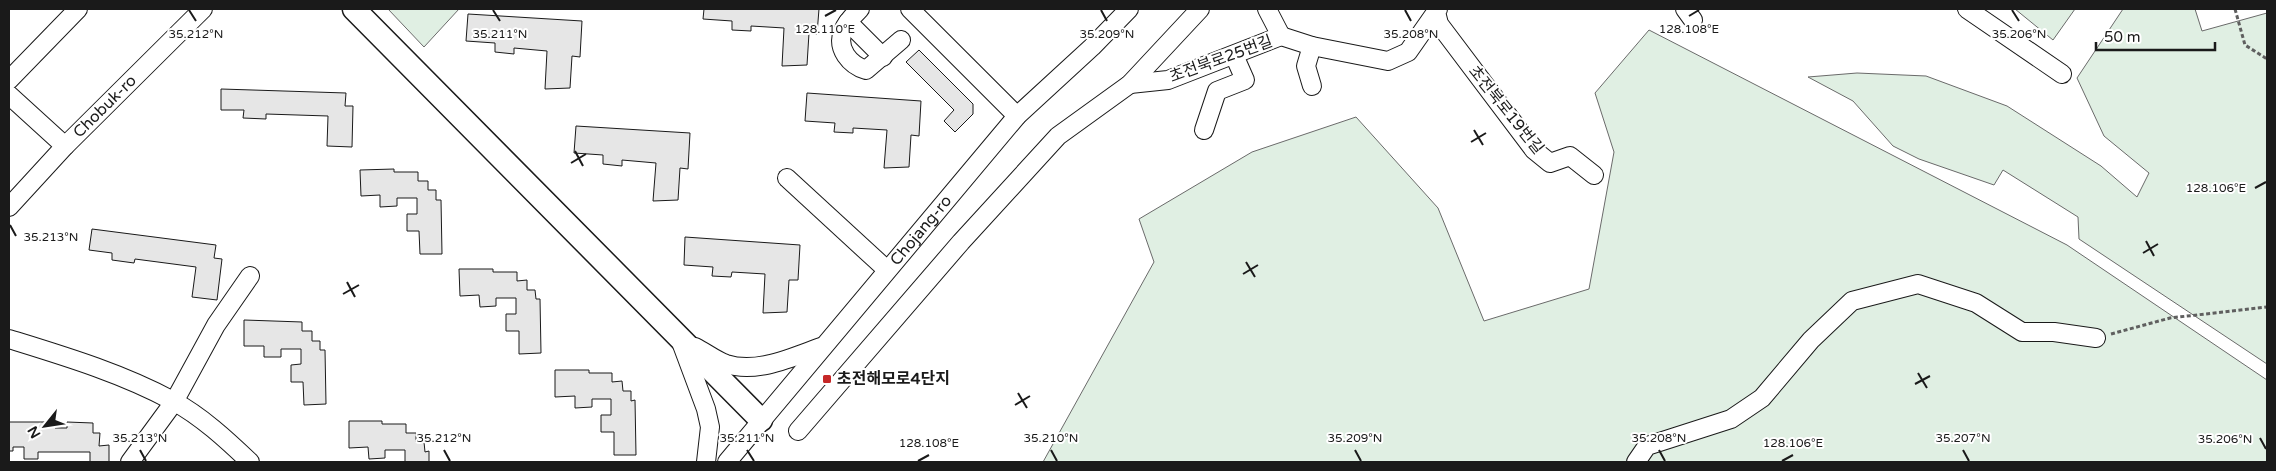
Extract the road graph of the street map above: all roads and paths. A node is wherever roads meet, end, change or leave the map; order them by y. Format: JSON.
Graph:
{"nodes":[{"id":1,"x":78,"y":9,"type":"edge"},
{"id":2,"x":203,"y":9,"type":"edge"},
{"id":3,"x":354,"y":9,"type":"edge"},
{"id":4,"x":860,"y":9,"type":"edge"},
{"id":5,"x":910,"y":9,"type":"edge"},
{"id":6,"x":1129,"y":9,"type":"edge"},
{"id":7,"x":1200,"y":9,"type":"edge"},
{"id":8,"x":1267,"y":9,"type":"edge"},
{"id":9,"x":1967,"y":9,"type":"edge"},
{"id":10,"x":2234,"y":9,"type":"edge"},
{"id":11,"x":1437,"y":10,"type":"edge"},
{"id":12,"x":848,"y":22,"type":"junction"},
{"id":13,"x":1282,"y":36,"type":"junction"},
{"id":14,"x":901,"y":40,"type":"dead end"},
{"id":15,"x":1312,"y":46,"type":"junction"},
{"id":16,"x":1234,"y":55,"type":"junction"},
{"id":17,"x":883,"y":57,"type":"junction"},
{"id":18,"x":2267,"y":60,"type":"edge"},
{"id":19,"x":2062,"y":74,"type":"dead end"},
{"id":20,"x":9,"y":80,"type":"edge"},
{"id":21,"x":1130,"y":84,"type":"junction"},
{"id":22,"x":1312,"y":86,"type":"dead end"},
{"id":23,"x":9,"y":95,"type":"edge"},
{"id":24,"x":1017,"y":116,"type":"junction"},
{"id":25,"x":1204,"y":130,"type":"dead end"},
{"id":26,"x":65,"y":146,"type":"junction"},
{"id":27,"x":1594,"y":175,"type":"dead end"},
{"id":28,"x":787,"y":178,"type":"dead end"},
{"id":29,"x":9,"y":207,"type":"edge"},
{"id":30,"x":887,"y":270,"type":"junction"},
{"id":31,"x":250,"y":276,"type":"dead end"},
{"id":32,"x":2267,"y":307,"type":"edge"},
{"id":33,"x":2096,"y":338,"type":"joint"},
{"id":34,"x":9,"y":339,"type":"edge"},
{"id":35,"x":680,"y":339,"type":"junction"},
{"id":36,"x":822,"y":347,"type":"junction"},
{"id":37,"x":174,"y":402,"type":"junction"},
{"id":38,"x":761,"y":420,"type":"junction"},
{"id":39,"x":798,"y":432,"type":"dead end"},
{"id":40,"x":130,"y":462,"type":"edge"},
{"id":41,"x":250,"y":462,"type":"edge"},
{"id":42,"x":706,"y":462,"type":"edge"},
{"id":43,"x":727,"y":462,"type":"edge"},
{"id":44,"x":1636,"y":462,"type":"edge"}],
"edges":[{"from":1,"to":20,"type":"street"},
{"from":2,"to":26,"type":"street","name":"Chobuk-ro"},
{"from":3,"to":35,"type":"main road"},
{"from":4,"to":12,"type":"street"},
{"from":5,"to":24,"type":"street"},
{"from":6,"to":24,"type":"street","name":"Chojang-ro"},
{"from":7,"to":21,"type":"street","name":"초전북로25번길"},
{"from":8,"to":13,"type":"street","name":"초전북로25번길"},
{"from":9,"to":19,"type":"street"},
{"from":10,"to":18,"type":"path"},
{"from":11,"to":15,"type":"street","name":"초전북로19번길"},
{"from":11,"to":27,"type":"street","name":"초전북로19번길"},
{"from":12,"to":17,"type":"street"},
{"from":12,"to":17,"type":"street"},
{"from":13,"to":15,"type":"street","name":"초전북로25번길"},
{"from":13,"to":16,"type":"street","name":"초전북로25번길"},
{"from":14,"to":17,"type":"street"},
{"from":15,"to":22,"type":"street"},
{"from":16,"to":21,"type":"street","name":"초전북로25번길"},
{"from":16,"to":25,"type":"street"},
{"from":21,"to":39,"type":"street","name":"초전북로25번길"},
{"from":23,"to":26,"type":"street"},
{"from":24,"to":30,"type":"street","name":"Chojang-ro"},
{"from":26,"to":29,"type":"street","name":"Chobuk-ro"},
{"from":28,"to":30,"type":"street"},
{"from":30,"to":36,"type":"street","name":"Chojang-ro"},
{"from":31,"to":37,"type":"street"},
{"from":32,"to":33,"type":"path"},
{"from":33,"to":44,"type":"street"},
{"from":34,"to":37,"type":"street"},
{"from":35,"to":36,"type":"street"},
{"from":35,"to":38,"type":"main road"},
{"from":35,"to":42,"type":"street"},
{"from":36,"to":38,"type":"street","name":"Chojang-ro"},
{"from":37,"to":40,"type":"street"},
{"from":37,"to":41,"type":"street"},
{"from":38,"to":43,"type":"street","name":"Chojang-ro"}]}
